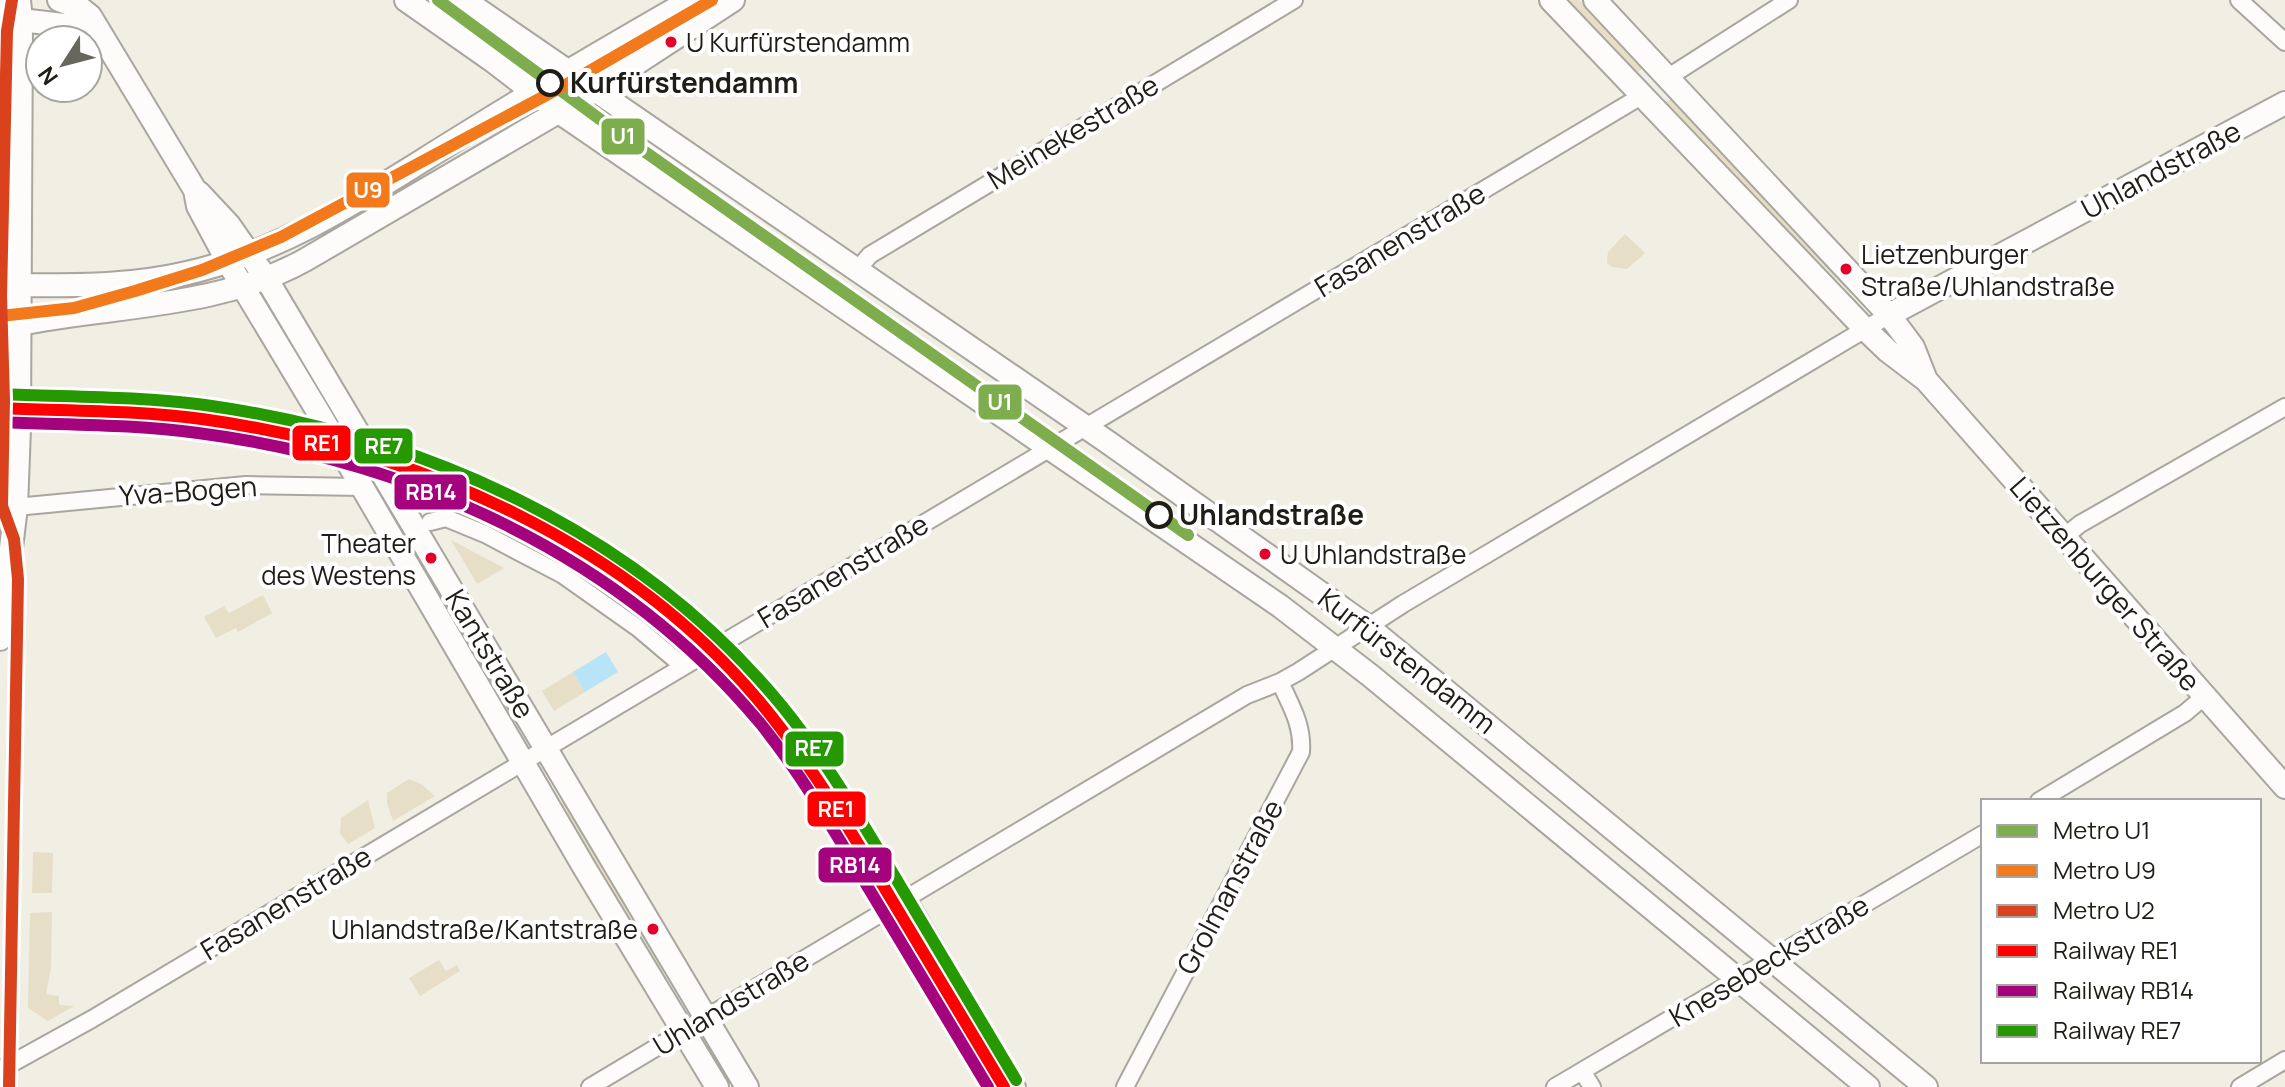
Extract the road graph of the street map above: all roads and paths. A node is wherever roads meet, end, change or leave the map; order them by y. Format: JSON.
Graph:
{"nodes":[{"id":1,"x":59,"y":0,"type":"edge"},
{"id":2,"x":406,"y":0,"type":"edge"},
{"id":3,"x":464,"y":0,"type":"edge"},
{"id":4,"x":691,"y":0,"type":"edge"},
{"id":5,"x":733,"y":0,"type":"edge"},
{"id":6,"x":1294,"y":0,"type":"edge"},
{"id":7,"x":1551,"y":0,"type":"edge"},
{"id":8,"x":1595,"y":0,"type":"edge"},
{"id":9,"x":1789,"y":0,"type":"edge"},
{"id":10,"x":2239,"y":0,"type":"edge"},
{"id":11,"x":0,"y":5,"type":"edge"},
{"id":12,"x":20,"y":10,"type":"edge"},
{"id":13,"x":69,"y":24,"type":"edge"},
{"id":14,"x":93,"y":24,"type":"edge"},
{"id":15,"x":104,"y":40,"type":"edge"},
{"id":16,"x":2285,"y":42,"type":"edge"},
{"id":17,"x":567,"y":72,"type":"junction"},
{"id":18,"x":0,"y":73,"type":"edge"},
{"id":19,"x":1667,"y":78,"type":"junction"},
{"id":20,"x":594,"y":91,"type":"junction"},
{"id":21,"x":532,"y":92,"type":"junction"},
{"id":22,"x":1643,"y":95,"type":"junction"},
{"id":23,"x":0,"y":96,"type":"edge"},
{"id":24,"x":2285,"y":103,"type":"edge"},
{"id":25,"x":559,"y":112,"type":"junction"},
{"id":26,"x":195,"y":190,"type":"junction"},
{"id":27,"x":250,"y":253,"type":"junction"},
{"id":28,"x":228,"y":262,"type":"junction"},
{"id":29,"x":857,"y":270,"type":"junction"},
{"id":30,"x":266,"y":278,"type":"junction"},
{"id":31,"x":9,"y":285,"type":"edge"},
{"id":32,"x":242,"y":286,"type":"junction"},
{"id":33,"x":1889,"y":315,"type":"junction"},
{"id":34,"x":9,"y":324,"type":"edge"},
{"id":35,"x":1864,"y":328,"type":"junction"},
{"id":36,"x":1926,"y":380,"type":"junction"},
{"id":37,"x":2285,"y":407,"type":"edge"},
{"id":38,"x":1087,"y":427,"type":"junction"},
{"id":39,"x":1051,"y":449,"type":"junction"},
{"id":40,"x":362,"y":487,"type":"junction"},
{"id":41,"x":16,"y":507,"type":"junction"},
{"id":42,"x":430,"y":522,"type":"dead end"},
{"id":43,"x":2064,"y":537,"type":"junction"},
{"id":44,"x":1367,"y":626,"type":"junction"},
{"id":45,"x":0,"y":639,"type":"edge"},
{"id":46,"x":1336,"y":649,"type":"junction"},
{"id":47,"x":683,"y":666,"type":"junction"},
{"id":48,"x":1280,"y":682,"type":"junction"},
{"id":49,"x":2205,"y":696,"type":"junction"},
{"id":50,"x":547,"y":749,"type":"junction"},
{"id":51,"x":524,"y":763,"type":"junction"},
{"id":52,"x":2285,"y":787,"type":"edge"},
{"id":53,"x":2042,"y":799,"type":"edge"},
{"id":54,"x":1981,"y":835,"type":"edge"},
{"id":55,"x":907,"y":898,"type":"junction"},
{"id":56,"x":1774,"y":959,"type":"junction"},
{"id":57,"x":1740,"y":980,"type":"junction"},
{"id":58,"x":706,"y":1018,"type":"junction"},
{"id":59,"x":684,"y":1031,"type":"junction"},
{"id":60,"x":2285,"y":1060,"type":"edge"},
{"id":61,"x":0,"y":1070,"type":"edge"},
{"id":62,"x":1582,"y":1071,"type":"junction"},
{"id":63,"x":590,"y":1087,"type":"edge"},
{"id":64,"x":717,"y":1087,"type":"edge"},
{"id":65,"x":747,"y":1087,"type":"edge"},
{"id":66,"x":1017,"y":1087,"type":"edge"},
{"id":67,"x":1125,"y":1087,"type":"edge"},
{"id":68,"x":1555,"y":1087,"type":"edge"},
{"id":69,"x":1592,"y":1087,"type":"edge"},
{"id":70,"x":1868,"y":1087,"type":"edge"},
{"id":71,"x":1926,"y":1087,"type":"edge"},
{"id":72,"x":2240,"y":1087,"type":"edge"}],
"edges":[{"from":1,"to":14,"type":"main road","name":"Kantstraße"},
{"from":2,"to":21,"type":"main road","name":"Kurfürstendamm"},
{"from":3,"to":17,"type":"main road","name":"Kurfürstendamm"},
{"from":4,"to":17,"type":"main road"},
{"from":5,"to":20,"type":"main road"},
{"from":6,"to":29,"type":"street","name":"Meinekestraße"},
{"from":7,"to":22,"type":"main road","name":"Lietzenburger Straße"},
{"from":8,"to":19,"type":"main road","name":"Lietzenburger Straße"},
{"from":9,"to":19,"type":"street"},
{"from":10,"to":16,"type":"street"},
{"from":11,"to":12,"type":"main road"},
{"from":12,"to":13,"type":"main road"},
{"from":12,"to":31,"type":"main road"},
{"from":15,"to":26,"type":"main road","name":"Kantstraße"},
{"from":17,"to":20,"type":"main road","name":"Kurfürstendamm"},
{"from":17,"to":21,"type":"main road"},
{"from":18,"to":23,"type":"main road"},
{"from":19,"to":33,"type":"main road","name":"Lietzenburger Straße"},
{"from":20,"to":25,"type":"main road"},
{"from":20,"to":29,"type":"main road","name":"Kurfürstendamm"},
{"from":21,"to":25,"type":"main road","name":"Kurfürstendamm"},
{"from":21,"to":27,"type":"main road"},
{"from":22,"to":35,"type":"main road","name":"Lietzenburger Straße"},
{"from":22,"to":38,"type":"street","name":"Fasanenstraße"},
{"from":24,"to":33,"type":"main road","name":"Uhlandstraße"},
{"from":25,"to":30,"type":"main road"},
{"from":25,"to":39,"type":"main road","name":"Kurfürstendamm"},
{"from":26,"to":27,"type":"main road","name":"Kantstraße"},
{"from":26,"to":28,"type":"main road","name":"Kantstraße"},
{"from":27,"to":28,"type":"main road"},
{"from":27,"to":30,"type":"main road","name":"Kantstraße"},
{"from":28,"to":31,"type":"main road"},
{"from":28,"to":32,"type":"main road","name":"Kantstraße"},
{"from":29,"to":38,"type":"main road","name":"Kurfürstendamm"},
{"from":30,"to":32,"type":"main road"},
{"from":30,"to":50,"type":"main road","name":"Kantstraße"},
{"from":31,"to":34,"type":"main road"},
{"from":32,"to":34,"type":"main road"},
{"from":32,"to":40,"type":"main road","name":"Kantstraße"},
{"from":33,"to":35,"type":"street","name":"Uhlandstraße"},
{"from":33,"to":36,"type":"main road","name":"Lietzenburger Straße"},
{"from":34,"to":41,"type":"main road"},
{"from":35,"to":36,"type":"main road","name":"Lietzenburger Straße"},
{"from":35,"to":44,"type":"street","name":"Uhlandstraße"},
{"from":36,"to":43,"type":"main road","name":"Lietzenburger Straße"},
{"from":37,"to":43,"type":"street"},
{"from":38,"to":39,"type":"street","name":"Fasanenstraße"},
{"from":38,"to":44,"type":"main road","name":"Kurfürstendamm"},
{"from":39,"to":46,"type":"main road","name":"Kurfürstendamm"},
{"from":39,"to":47,"type":"street","name":"Fasanenstraße"},
{"from":40,"to":41,"type":"street","name":"Yva-Bogen"},
{"from":40,"to":51,"type":"main road","name":"Kantstraße"},
{"from":41,"to":45,"type":"main road"},
{"from":42,"to":47,"type":"street"},
{"from":43,"to":49,"type":"main road","name":"Lietzenburger Straße"},
{"from":44,"to":46,"type":"street","name":"Uhlandstraße"},
{"from":44,"to":56,"type":"main road","name":"Kurfürstendamm"},
{"from":46,"to":48,"type":"street","name":"Uhlandstraße"},
{"from":46,"to":57,"type":"main road","name":"Kurfürstendamm"},
{"from":47,"to":50,"type":"street","name":"Fasanenstraße"},
{"from":48,"to":55,"type":"street","name":"Uhlandstraße"},
{"from":48,"to":67,"type":"street","name":"Grolmanstraße"},
{"from":49,"to":52,"type":"main road","name":"Lietzenburger Straße"},
{"from":49,"to":53,"type":"street"},
{"from":50,"to":51,"type":"street","name":"Fasanenstraße"},
{"from":50,"to":58,"type":"main road","name":"Kantstraße"},
{"from":51,"to":59,"type":"main road","name":"Kantstraße"},
{"from":51,"to":61,"type":"street","name":"Fasanenstraße"},
{"from":54,"to":56,"type":"street","name":"Knesebeckstraße"},
{"from":55,"to":58,"type":"street","name":"Uhlandstraße"},
{"from":55,"to":66,"type":"street"},
{"from":56,"to":57,"type":"street","name":"Knesebeckstraße"},
{"from":56,"to":71,"type":"main road","name":"Kurfürstendamm"},
{"from":57,"to":62,"type":"street","name":"Knesebeckstraße"},
{"from":57,"to":70,"type":"main road","name":"Kurfürstendamm"},
{"from":58,"to":59,"type":"street","name":"Uhlandstraße"},
{"from":58,"to":65,"type":"main road","name":"Kantstraße"},
{"from":59,"to":63,"type":"street","name":"Uhlandstraße"},
{"from":59,"to":64,"type":"main road","name":"Kantstraße"},
{"from":60,"to":72,"type":"street"},
{"from":62,"to":68,"type":"street","name":"Knesebeckstraße"},
{"from":62,"to":69,"type":"street"}]}
